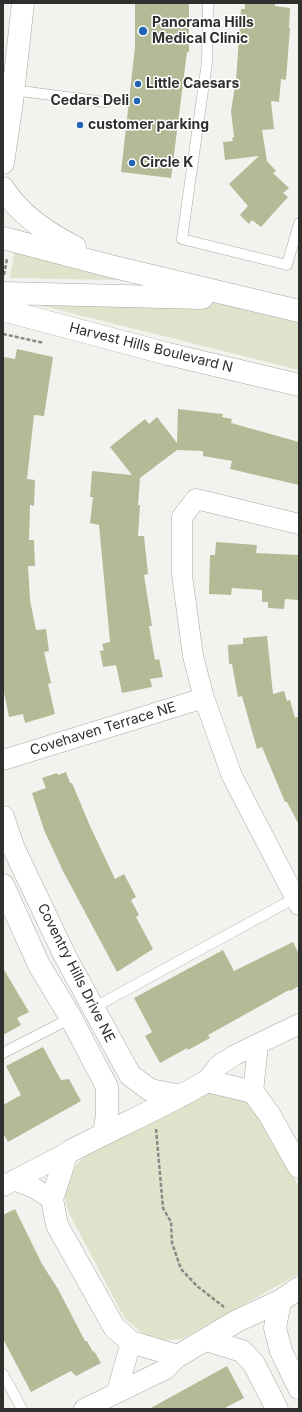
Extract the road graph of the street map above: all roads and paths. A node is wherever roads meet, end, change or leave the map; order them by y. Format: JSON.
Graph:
{"nodes":[{"id":1,"x":23,"y":3,"type":"edge"},
{"id":2,"x":208,"y":3,"type":"edge"},
{"id":3,"x":13,"y":90,"type":"junction"},
{"id":4,"x":105,"y":102,"type":"dead end"},
{"id":5,"x":3,"y":163,"type":"edge"},
{"id":6,"x":3,"y":188,"type":"edge"},
{"id":7,"x":299,"y":223,"type":"edge"},
{"id":8,"x":5,"y":246,"type":"edge"},
{"id":9,"x":110,"y":266,"type":"junction"},
{"id":10,"x":3,"y":281,"type":"edge"},
{"id":11,"x":3,"y":293,"type":"edge"},
{"id":12,"x":257,"y":301,"type":"junction"},
{"id":13,"x":3,"y":310,"type":"edge"},
{"id":14,"x":299,"y":310,"type":"edge"},
{"id":15,"x":299,"y":385,"type":"edge"},
{"id":16,"x":299,"y":524,"type":"edge"},
{"id":17,"x":204,"y":698,"type":"junction"},
{"id":18,"x":3,"y":760,"type":"edge"},
{"id":19,"x":3,"y":817,"type":"edge"},
{"id":20,"x":3,"y":886,"type":"edge"},
{"id":21,"x":297,"y":902,"type":"edge"},
{"id":22,"x":93,"y":1008,"type":"junction"},
{"id":23,"x":71,"y":1018,"type":"junction"},
{"id":24,"x":299,"y":1024,"type":"edge"},
{"id":25,"x":252,"y":1048,"type":"junction"},
{"id":26,"x":3,"y":1053,"type":"edge"},
{"id":27,"x":207,"y":1081,"type":"junction"},
{"id":28,"x":253,"y":1092,"type":"junction"},
{"id":29,"x":182,"y":1096,"type":"junction"},
{"id":30,"x":153,"y":1111,"type":"junction"},
{"id":31,"x":104,"y":1133,"type":"junction"},
{"id":32,"x":67,"y":1154,"type":"junction"},
{"id":33,"x":299,"y":1167,"type":"edge"},
{"id":34,"x":8,"y":1183,"type":"edge"},
{"id":35,"x":52,"y":1199,"type":"junction"},
{"id":36,"x":299,"y":1288,"type":"edge"},
{"id":37,"x":280,"y":1301,"type":"junction"},
{"id":38,"x":237,"y":1321,"type":"junction"},
{"id":39,"x":206,"y":1340,"type":"junction"},
{"id":40,"x":132,"y":1342,"type":"junction"},
{"id":41,"x":178,"y":1356,"type":"junction"},
{"id":42,"x":3,"y":1374,"type":"edge"},
{"id":43,"x":299,"y":1388,"type":"edge"},
{"id":44,"x":117,"y":1392,"type":"junction"},
{"id":45,"x":22,"y":1409,"type":"edge"},
{"id":46,"x":84,"y":1409,"type":"edge"},
{"id":47,"x":277,"y":1409,"type":"edge"}],
"edges":[{"from":1,"to":3,"type":"street"},
{"from":2,"to":7,"type":"lane"},
{"from":3,"to":4,"type":"lane"},
{"from":3,"to":5,"type":"street"},
{"from":6,"to":9,"type":"street"},
{"from":8,"to":9,"type":"street"},
{"from":8,"to":10,"type":"path"},
{"from":9,"to":12,"type":"street"},
{"from":11,"to":12,"type":"street"},
{"from":12,"to":14,"type":"street"},
{"from":13,"to":15,"type":"street","name":"Harvest Hills Boulevard N"},
{"from":16,"to":17,"type":"street"},
{"from":17,"to":18,"type":"street","name":"Covehaven Terrace NE"},
{"from":17,"to":21,"type":"street"},
{"from":19,"to":22,"type":"street","name":"Coventry Hills Drive NE"},
{"from":20,"to":23,"type":"street","name":"Coventry Hills Drive NE"},
{"from":21,"to":22,"type":"lane"},
{"from":22,"to":29,"type":"street","name":"Coventry Hills Drive NE"},
{"from":23,"to":26,"type":"lane"},
{"from":23,"to":31,"type":"street","name":"Coventry Hills Drive NE"},
{"from":24,"to":25,"type":"street"},
{"from":25,"to":27,"type":"street"},
{"from":25,"to":28,"type":"street"},
{"from":27,"to":28,"type":"street"},
{"from":27,"to":29,"type":"street"},
{"from":28,"to":33,"type":"street"},
{"from":29,"to":30,"type":"street"},
{"from":30,"to":31,"type":"street"},
{"from":30,"to":38,"type":"path"},
{"from":31,"to":32,"type":"street"},
{"from":32,"to":34,"type":"street"},
{"from":32,"to":35,"type":"street"},
{"from":34,"to":35,"type":"street"},
{"from":35,"to":40,"type":"street"},
{"from":36,"to":37,"type":"street"},
{"from":37,"to":38,"type":"street"},
{"from":37,"to":43,"type":"street"},
{"from":38,"to":39,"type":"street"},
{"from":39,"to":41,"type":"street"},
{"from":39,"to":47,"type":"street"},
{"from":40,"to":41,"type":"street"},
{"from":40,"to":44,"type":"street"},
{"from":41,"to":44,"type":"street"},
{"from":42,"to":45,"type":"lane"},
{"from":44,"to":46,"type":"street"}]}
